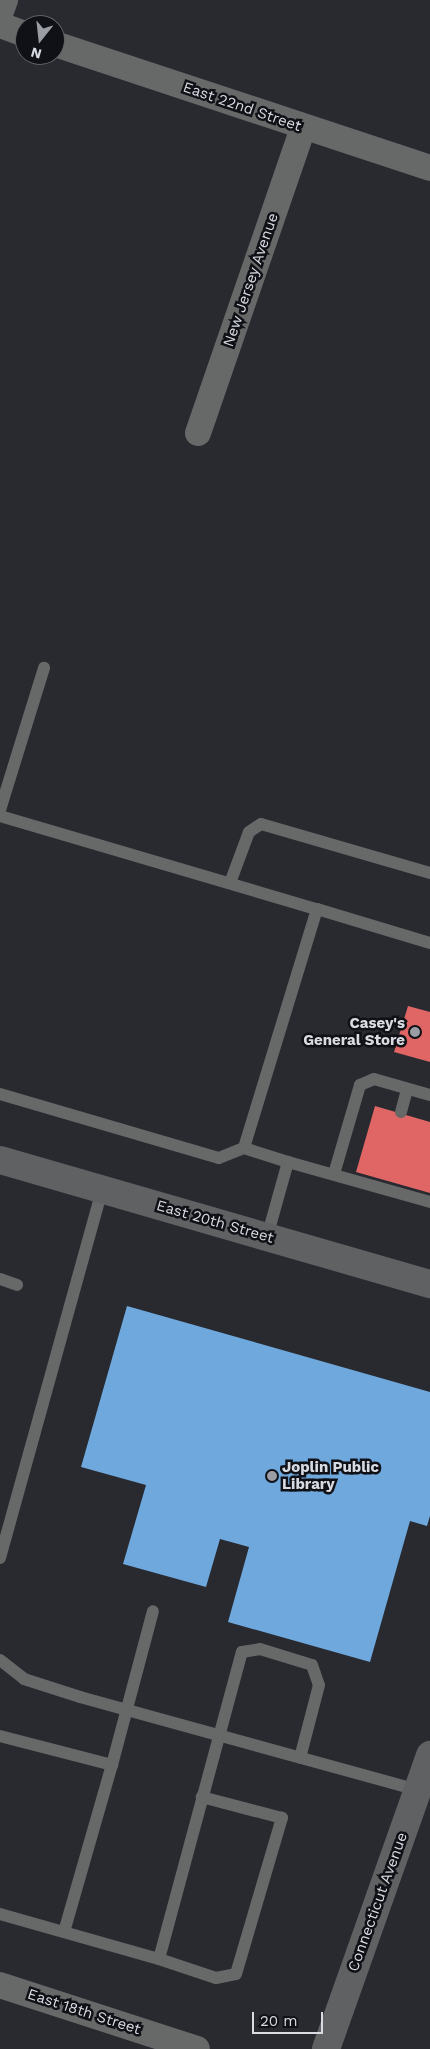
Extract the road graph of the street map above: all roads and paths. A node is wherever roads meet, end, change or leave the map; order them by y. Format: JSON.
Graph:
{"nodes":[{"id":1,"x":4,"y":0,"type":"edge"},
{"id":2,"x":0,"y":14,"type":"edge"},
{"id":3,"x":0,"y":26,"type":"edge"},
{"id":4,"x":15,"y":31,"type":"edge"},
{"id":5,"x":65,"y":47,"type":"edge"},
{"id":6,"x":303,"y":128,"type":"junction"},
{"id":7,"x":430,"y":168,"type":"edge"},
{"id":8,"x":198,"y":433,"type":"dead end"},
{"id":9,"x":44,"y":668,"type":"dead end"},
{"id":10,"x":0,"y":810,"type":"edge"},
{"id":11,"x":0,"y":816,"type":"edge"},
{"id":12,"x":430,"y":873,"type":"edge"},
{"id":13,"x":230,"y":884,"type":"junction"},
{"id":14,"x":316,"y":909,"type":"junction"},
{"id":15,"x":430,"y":943,"type":"edge"},
{"id":16,"x":407,"y":1089,"type":"junction"},
{"id":17,"x":0,"y":1094,"type":"edge"},
{"id":18,"x":430,"y":1095,"type":"edge"},
{"id":19,"x":401,"y":1112,"type":"dead end"},
{"id":20,"x":244,"y":1148,"type":"junction"},
{"id":21,"x":0,"y":1160,"type":"edge"},
{"id":22,"x":288,"y":1162,"type":"junction"},
{"id":23,"x":334,"y":1174,"type":"junction"},
{"id":24,"x":102,"y":1190,"type":"junction"},
{"id":25,"x":430,"y":1202,"type":"edge"},
{"id":26,"x":267,"y":1237,"type":"junction"},
{"id":27,"x":0,"y":1279,"type":"edge"},
{"id":28,"x":430,"y":1284,"type":"edge"},
{"id":29,"x":17,"y":1285,"type":"dead end"},
{"id":30,"x":0,"y":1558,"type":"edge"},
{"id":31,"x":153,"y":1611,"type":"dead end"},
{"id":32,"x":0,"y":1660,"type":"edge"},
{"id":33,"x":126,"y":1710,"type":"junction"},
{"id":34,"x":218,"y":1735,"type":"junction"},
{"id":35,"x":0,"y":1736,"type":"edge"},
{"id":36,"x":300,"y":1758,"type":"junction"},
{"id":37,"x":112,"y":1764,"type":"junction"},
{"id":38,"x":425,"y":1774,"type":"edge"},
{"id":39,"x":202,"y":1797,"type":"junction"},
{"id":40,"x":0,"y":1914,"type":"edge"},
{"id":41,"x":64,"y":1932,"type":"junction"},
{"id":42,"x":159,"y":1959,"type":"junction"},
{"id":43,"x":0,"y":1985,"type":"edge"},
{"id":44,"x":197,"y":2049,"type":"edge"},
{"id":45,"x":326,"y":2049,"type":"edge"}],
"edges":[{"from":1,"to":2,"type":"street"},
{"from":3,"to":4,"type":"street"},
{"from":5,"to":6,"type":"street","name":"East 22nd Street"},
{"from":6,"to":7,"type":"street","name":"East 22nd Street"},
{"from":6,"to":8,"type":"street","name":"New Jersey Avenue"},
{"from":9,"to":10,"type":"lane"},
{"from":11,"to":13,"type":"lane"},
{"from":12,"to":13,"type":"lane"},
{"from":13,"to":14,"type":"lane"},
{"from":14,"to":15,"type":"lane"},
{"from":14,"to":20,"type":"lane"},
{"from":16,"to":18,"type":"lane"},
{"from":16,"to":19,"type":"lane"},
{"from":16,"to":23,"type":"lane"},
{"from":17,"to":20,"type":"lane"},
{"from":20,"to":22,"type":"lane"},
{"from":21,"to":24,"type":"main road","name":"East 20th Street"},
{"from":22,"to":23,"type":"lane"},
{"from":22,"to":26,"type":"lane"},
{"from":23,"to":25,"type":"lane"},
{"from":24,"to":26,"type":"main road","name":"East 20th Street"},
{"from":24,"to":30,"type":"lane"},
{"from":26,"to":28,"type":"main road","name":"East 20th Street"},
{"from":27,"to":29,"type":"lane"},
{"from":31,"to":33,"type":"lane"},
{"from":32,"to":33,"type":"lane"},
{"from":33,"to":34,"type":"lane"},
{"from":33,"to":37,"type":"lane"},
{"from":34,"to":36,"type":"lane"},
{"from":34,"to":36,"type":"lane"},
{"from":34,"to":39,"type":"lane"},
{"from":35,"to":37,"type":"lane"},
{"from":36,"to":38,"type":"lane"},
{"from":37,"to":41,"type":"lane"},
{"from":38,"to":45,"type":"main road","name":"Connecticut Avenue"},
{"from":39,"to":42,"type":"lane"},
{"from":39,"to":42,"type":"lane"},
{"from":40,"to":41,"type":"lane"},
{"from":41,"to":42,"type":"lane"},
{"from":43,"to":44,"type":"street","name":"East 18th Street"}]}
